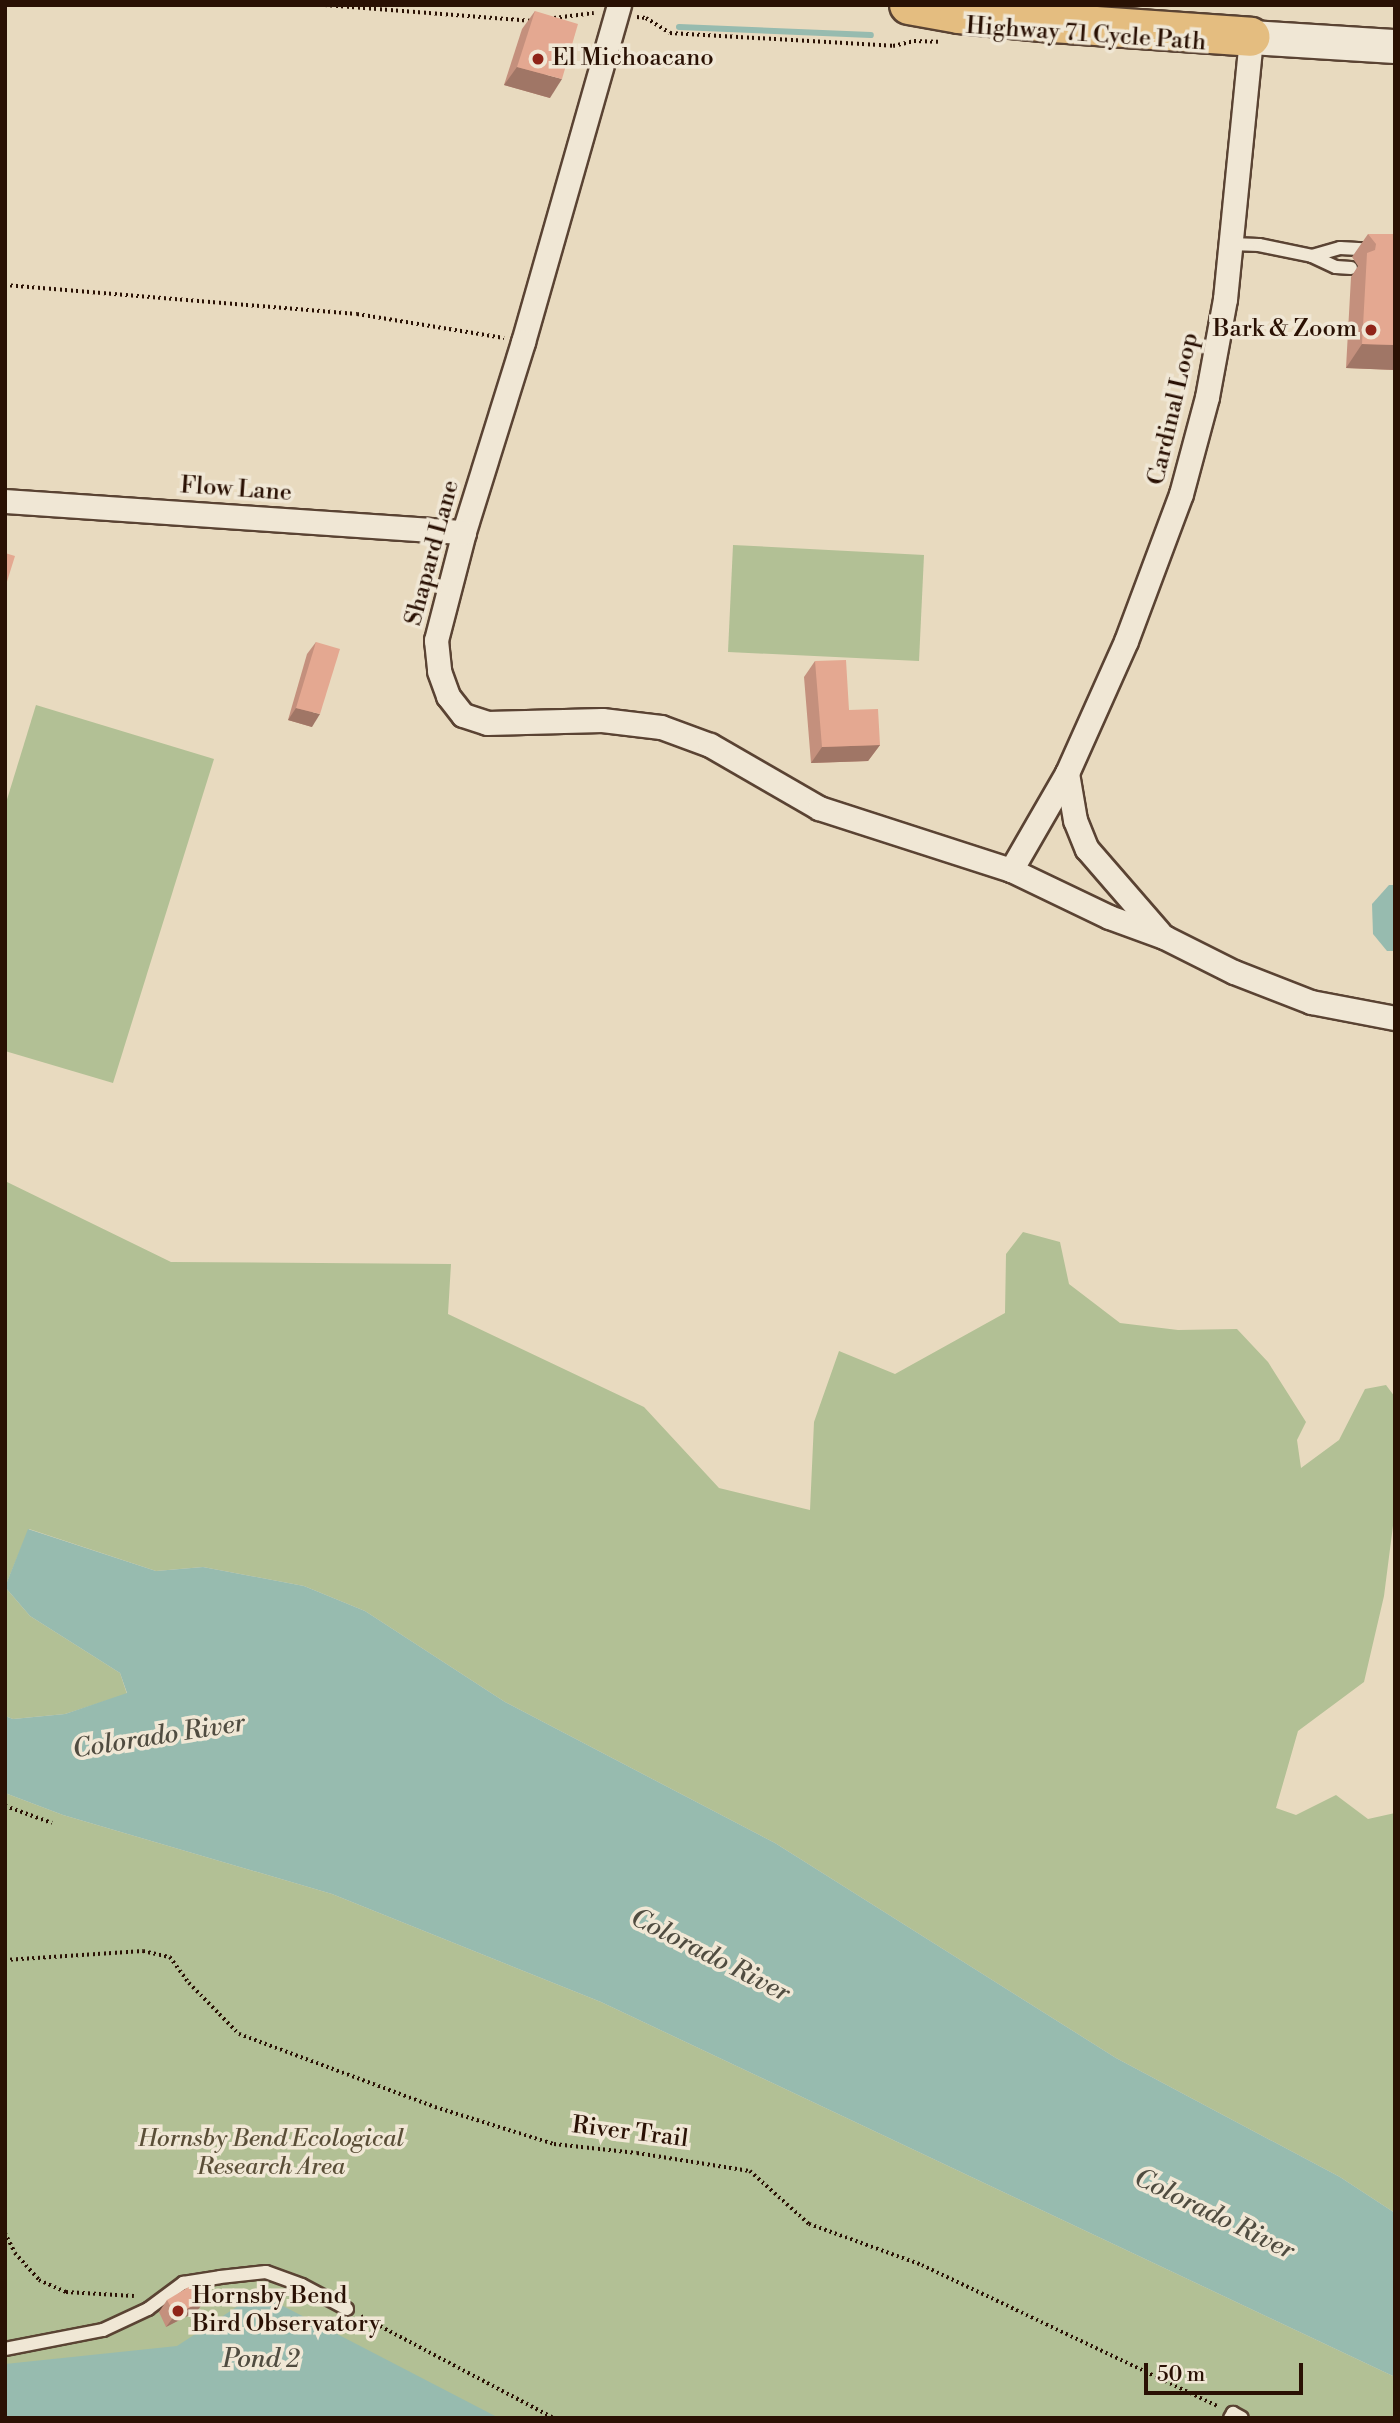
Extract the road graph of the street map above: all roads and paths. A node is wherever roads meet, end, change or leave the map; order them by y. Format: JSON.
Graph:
{"nodes":[{"id":1,"x":325,"y":5,"type":"edge"},
{"id":2,"x":909,"y":5,"type":"edge"},
{"id":3,"x":618,"y":9,"type":"edge"},
{"id":4,"x":549,"y":19,"type":"edge"},
{"id":5,"x":538,"y":22,"type":"edge"},
{"id":6,"x":1251,"y":37,"type":"junction"},
{"id":7,"x":940,"y":43,"type":"dead end"},
{"id":8,"x":1395,"y":46,"type":"edge"},
{"id":9,"x":1231,"y":244,"type":"junction"},
{"id":10,"x":1395,"y":251,"type":"edge"},
{"id":11,"x":1312,"y":256,"type":"junction"},
{"id":12,"x":1351,"y":268,"type":"dead end"},
{"id":13,"x":5,"y":285,"type":"edge"},
{"id":14,"x":523,"y":342,"type":"junction"},
{"id":15,"x":5,"y":501,"type":"edge"},
{"id":16,"x":464,"y":531,"type":"junction"},
{"id":17,"x":1067,"y":773,"type":"junction"},
{"id":18,"x":1011,"y":870,"type":"junction"},
{"id":19,"x":1164,"y":937,"type":"junction"},
{"id":20,"x":1395,"y":1018,"type":"edge"},
{"id":21,"x":5,"y":1806,"type":"edge"},
{"id":22,"x":52,"y":1823,"type":"dead end"},
{"id":23,"x":5,"y":1960,"type":"edge"},
{"id":24,"x":5,"y":2233,"type":"edge"},
{"id":25,"x":148,"y":2309,"type":"junction"},
{"id":26,"x":347,"y":2309,"type":"joint"},
{"id":27,"x":5,"y":2349,"type":"edge"},
{"id":28,"x":1235,"y":2416,"type":"edge"},
{"id":29,"x":554,"y":2418,"type":"edge"}],
"edges":[{"from":1,"to":5,"type":"path"},
{"from":2,"to":6,"type":"highway"},
{"from":3,"to":4,"type":"path","name":"Highway 71 Cycle Path"},
{"from":3,"to":7,"type":"path","name":"Highway 71 Cycle Path"},
{"from":3,"to":14,"type":"street","name":"Shapard Lane"},
{"from":6,"to":8,"type":"street"},
{"from":6,"to":9,"type":"street","name":"Cardinal Loop"},
{"from":9,"to":11,"type":"lane"},
{"from":9,"to":17,"type":"street","name":"Cardinal Loop"},
{"from":10,"to":11,"type":"lane"},
{"from":11,"to":12,"type":"lane"},
{"from":13,"to":14,"type":"path"},
{"from":14,"to":16,"type":"street","name":"Shapard Lane"},
{"from":15,"to":16,"type":"street","name":"Flow Lane"},
{"from":16,"to":18,"type":"street","name":"Shapard Lane"},
{"from":17,"to":18,"type":"street","name":"Cardinal Loop"},
{"from":17,"to":19,"type":"street"},
{"from":18,"to":19,"type":"street"},
{"from":19,"to":20,"type":"street"},
{"from":21,"to":22,"type":"path"},
{"from":23,"to":28,"type":"path","name":"River Trail"},
{"from":24,"to":25,"type":"path"},
{"from":25,"to":26,"type":"lane"},
{"from":25,"to":27,"type":"lane"},
{"from":26,"to":29,"type":"path"}]}
